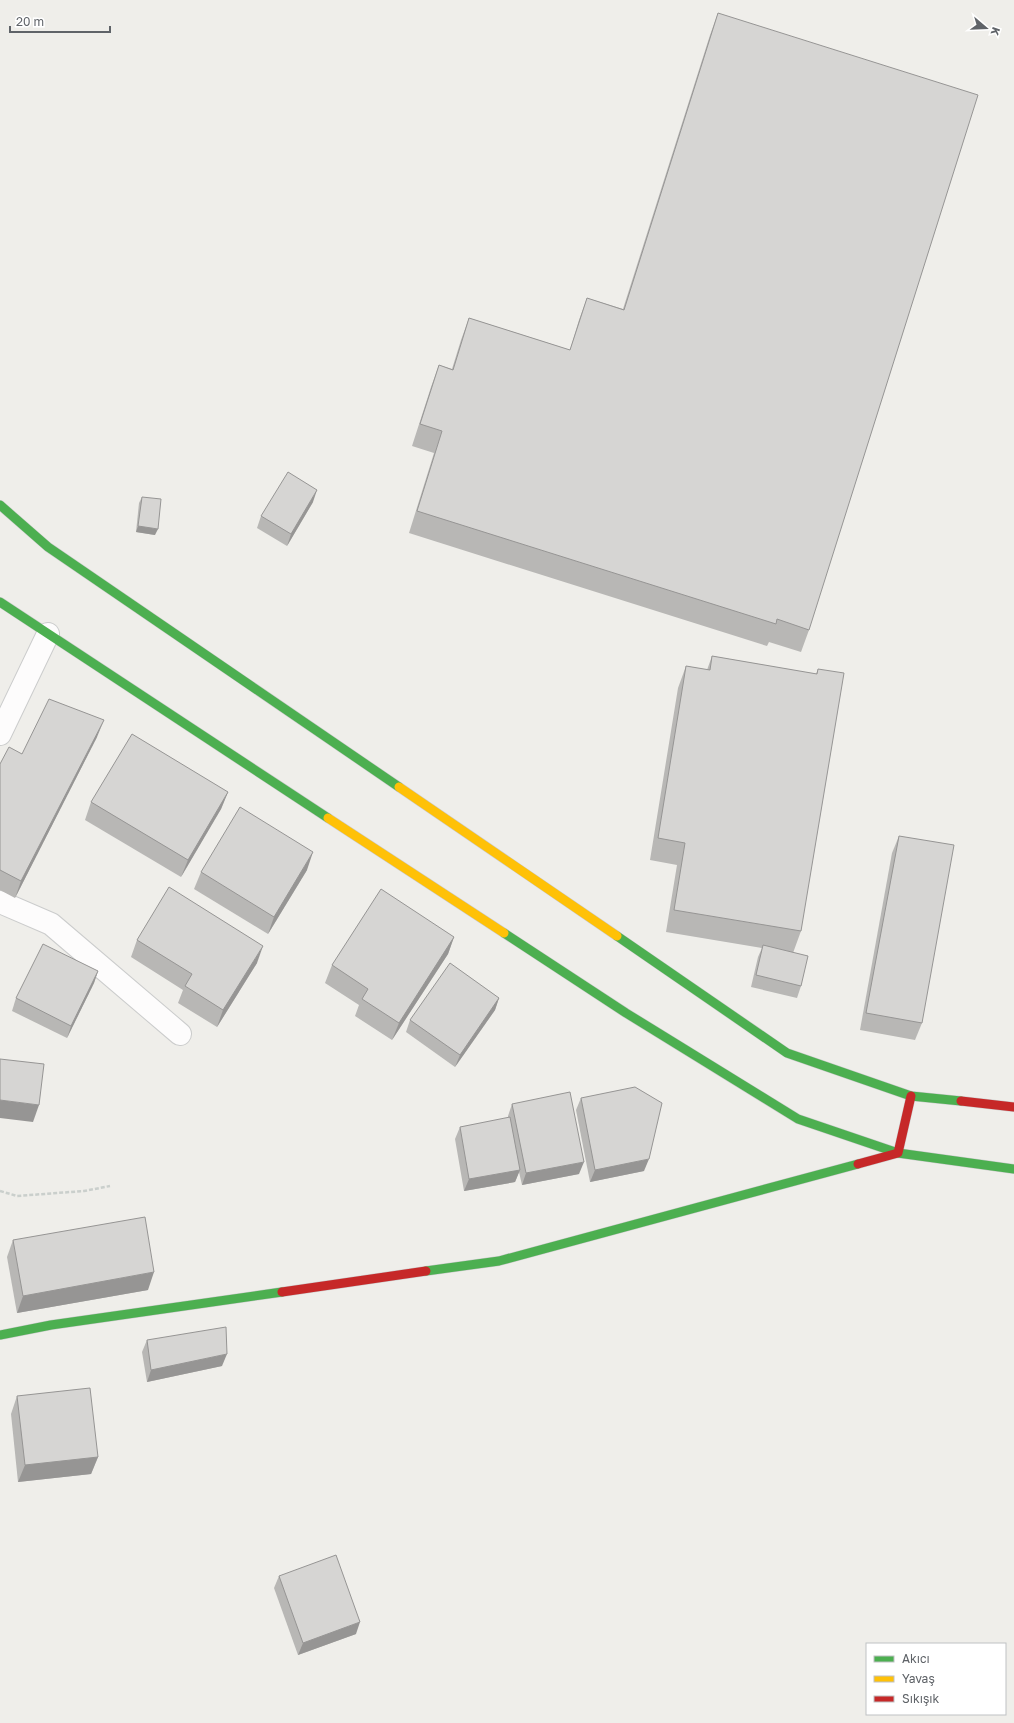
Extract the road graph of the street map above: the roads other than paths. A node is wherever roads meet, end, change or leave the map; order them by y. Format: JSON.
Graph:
{"nodes":[{"id":1,"x":0,"y":505,"type":"edge"},
{"id":2,"x":0,"y":602,"type":"edge"},
{"id":3,"x":48,"y":634,"type":"junction"},
{"id":4,"x":0,"y":734,"type":"edge"},
{"id":5,"x":0,"y":902,"type":"edge"},
{"id":6,"x":180,"y":1034,"type":"dead end"},
{"id":7,"x":911,"y":1096,"type":"junction"},
{"id":8,"x":1014,"y":1107,"type":"edge"},
{"id":9,"x":898,"y":1153,"type":"junction"},
{"id":10,"x":1014,"y":1168,"type":"edge"},
{"id":11,"x":0,"y":1335,"type":"edge"}],
"edges":[{"from":1,"to":7,"type":"main road"},
{"from":2,"to":3,"type":"main road"},
{"from":3,"to":4,"type":"street"},
{"from":3,"to":9,"type":"main road"},
{"from":5,"to":6,"type":"street"},
{"from":7,"to":8,"type":"main road"},
{"from":7,"to":9,"type":"main road"},
{"from":9,"to":10,"type":"main road"},
{"from":9,"to":11,"type":"main road"}]}
